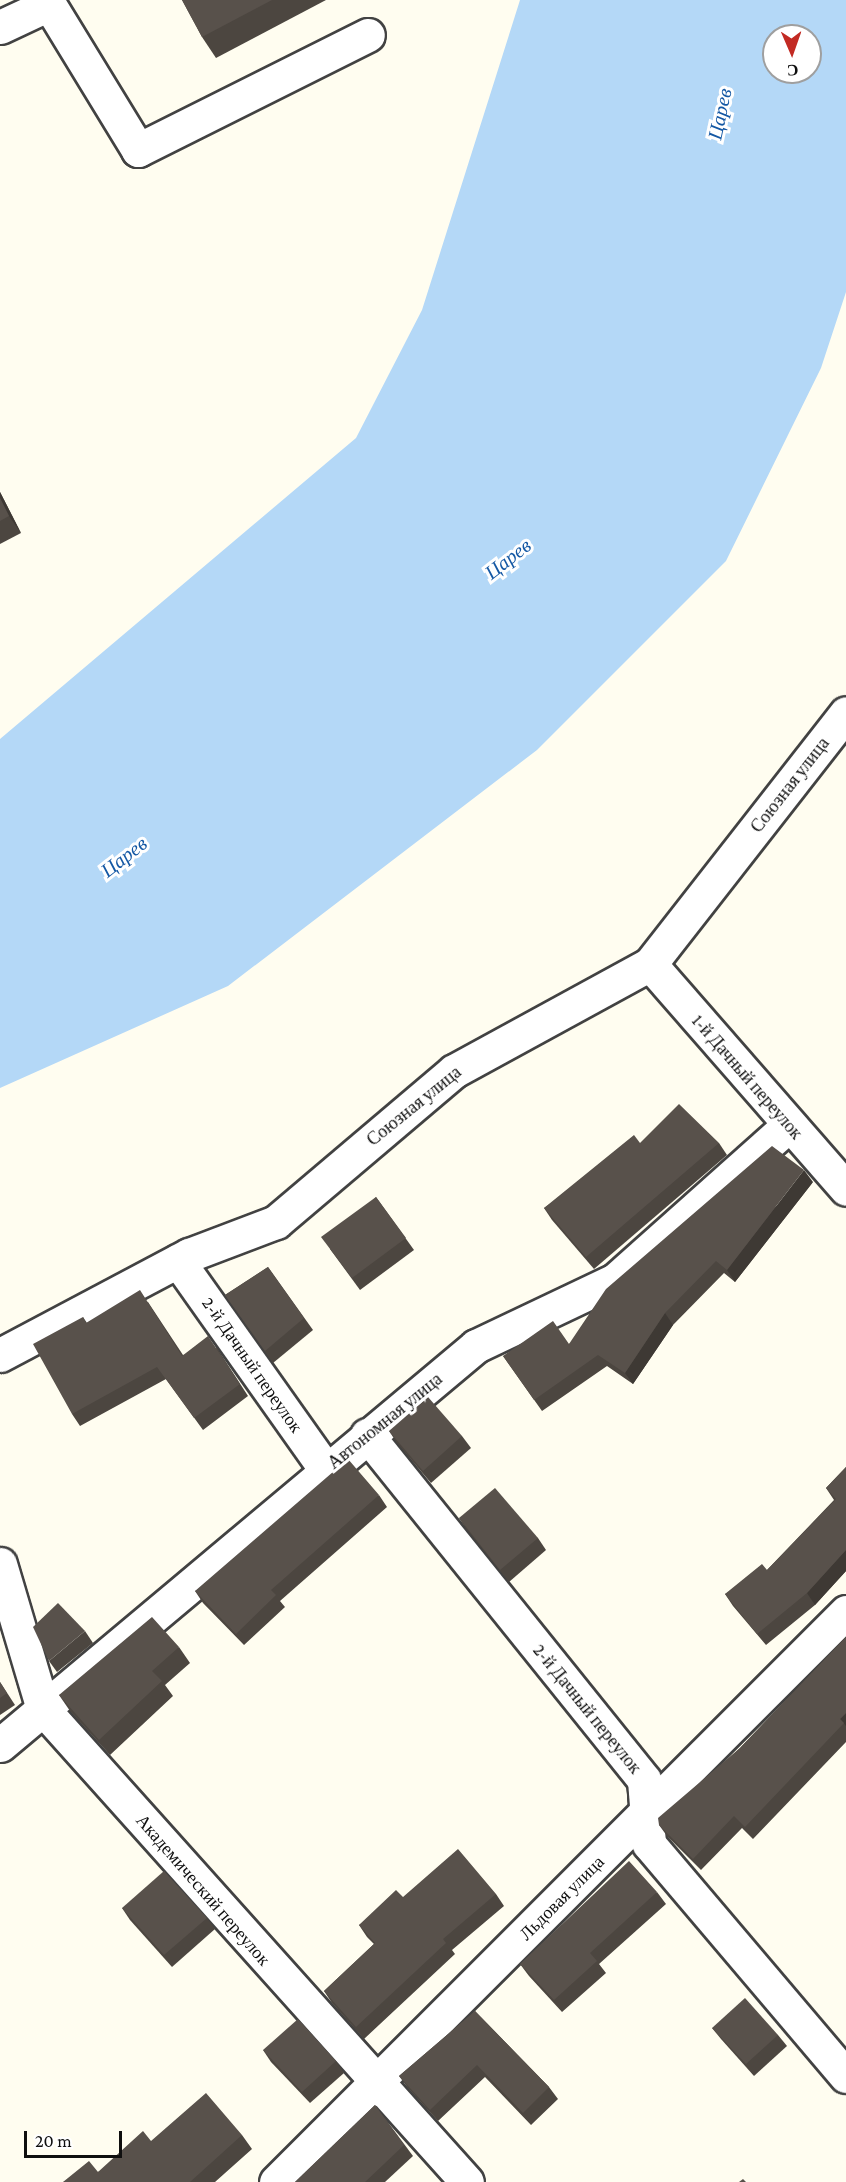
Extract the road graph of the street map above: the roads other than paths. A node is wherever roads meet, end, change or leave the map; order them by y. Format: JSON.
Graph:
{"nodes":[{"id":1,"x":0,"y":27,"type":"edge"},
{"id":2,"x":368,"y":35,"type":"dead end"},
{"id":3,"x":846,"y":713,"type":"edge"},
{"id":4,"x":650,"y":964,"type":"junction"},
{"id":5,"x":788,"y":1126,"type":"junction"},
{"id":6,"x":846,"y":1189,"type":"edge"},
{"id":7,"x":178,"y":1261,"type":"junction"},
{"id":8,"x":0,"y":1355,"type":"edge"},
{"id":9,"x":367,"y":1435,"type":"junction"},
{"id":10,"x":325,"y":1469,"type":"junction"},
{"id":11,"x":0,"y":1564,"type":"edge"},
{"id":12,"x":846,"y":1612,"type":"edge"},
{"id":13,"x":43,"y":1709,"type":"junction"},
{"id":14,"x":0,"y":1745,"type":"edge"},
{"id":15,"x":644,"y":1816,"type":"junction"},
{"id":16,"x":846,"y":2076,"type":"edge"},
{"id":17,"x":375,"y":2084,"type":"junction"},
{"id":18,"x":276,"y":2182,"type":"edge"},
{"id":19,"x":466,"y":2182,"type":"edge"}],
"edges":[{"from":1,"to":2,"type":"street"},
{"from":3,"to":4,"type":"street","name":"Союзная улица"},
{"from":4,"to":5,"type":"street","name":"1-й Дачный переулок"},
{"from":4,"to":7,"type":"street","name":"Союзная улица"},
{"from":5,"to":6,"type":"street","name":"1-й Дачный переулок"},
{"from":5,"to":9,"type":"street","name":"Автономная улица"},
{"from":7,"to":8,"type":"street","name":"Союзная улица"},
{"from":7,"to":10,"type":"street","name":"2-й Дачный переулок"},
{"from":9,"to":10,"type":"street","name":"Автономная улица"},
{"from":9,"to":15,"type":"street","name":"2-й Дачный переулок"},
{"from":10,"to":13,"type":"street","name":"Автономная улица"},
{"from":11,"to":13,"type":"street","name":"Академический переулок"},
{"from":12,"to":15,"type":"street","name":"Льдовая улица"},
{"from":13,"to":14,"type":"street","name":"Автономная улица"},
{"from":13,"to":17,"type":"street","name":"Академический переулок"},
{"from":15,"to":16,"type":"street","name":"2-й Дачный переулок"},
{"from":15,"to":17,"type":"street","name":"Льдовая улица"},
{"from":17,"to":18,"type":"street","name":"Льдовая улица"},
{"from":17,"to":19,"type":"street","name":"Академический переулок"}]}
